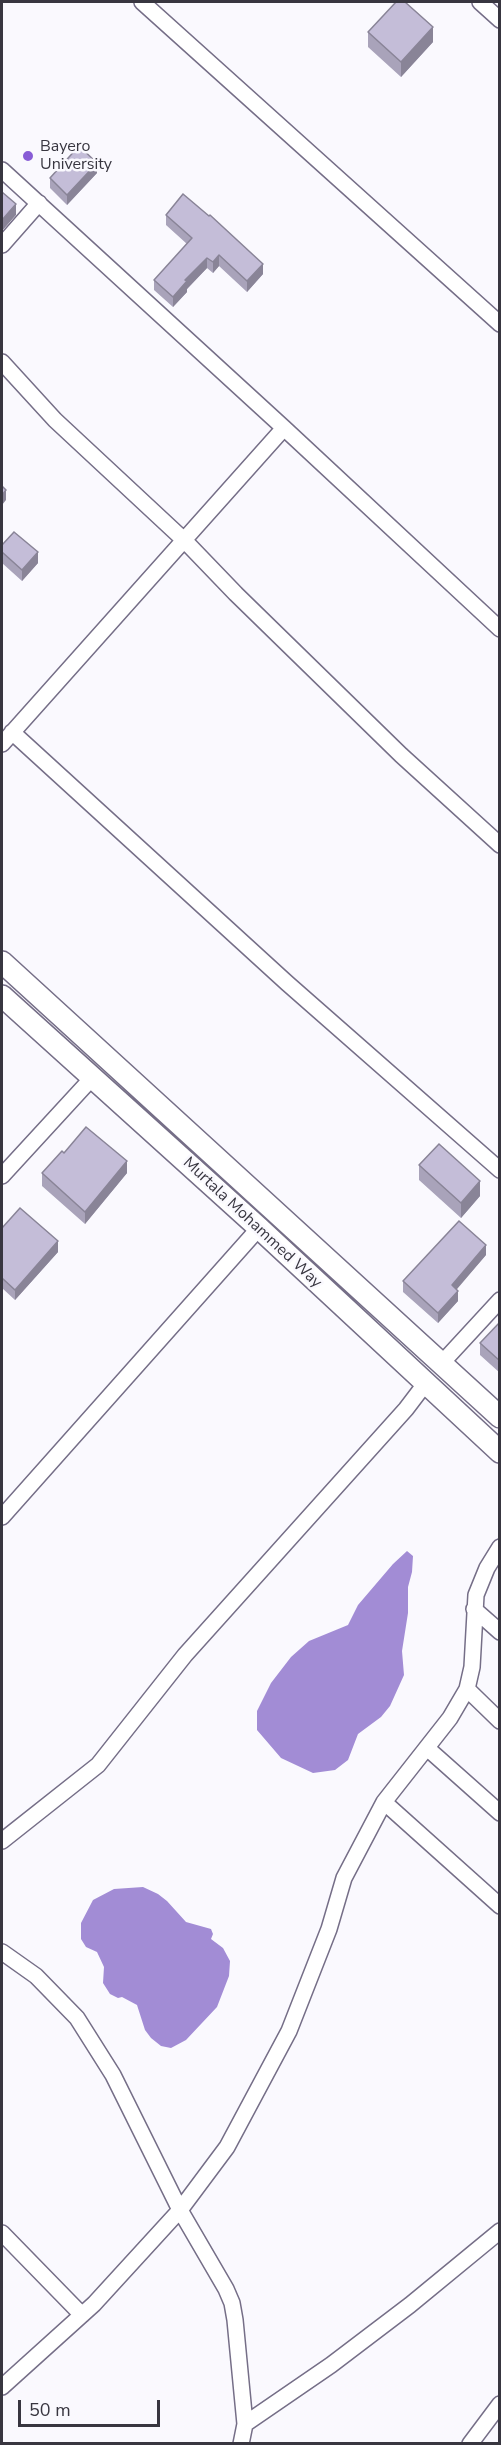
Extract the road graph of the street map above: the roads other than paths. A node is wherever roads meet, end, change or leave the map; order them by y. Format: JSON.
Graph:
{"nodes":[{"id":1,"x":142,"y":2,"type":"edge"},
{"id":2,"x":480,"y":2,"type":"edge"},
{"id":3,"x":500,"y":20,"type":"edge"},
{"id":4,"x":2,"y":170,"type":"edge"},
{"id":5,"x":39,"y":203,"type":"junction"},
{"id":6,"x":2,"y":245,"type":"edge"},
{"id":7,"x":500,"y":324,"type":"edge"},
{"id":8,"x":2,"y":362,"type":"edge"},
{"id":9,"x":284,"y":428,"type":"junction"},
{"id":10,"x":185,"y":541,"type":"junction"},
{"id":11,"x":500,"y":629,"type":"edge"},
{"id":12,"x":7,"y":738,"type":"edge"},
{"id":13,"x":500,"y":846,"type":"edge"},
{"id":14,"x":2,"y":962,"type":"edge"},
{"id":15,"x":2,"y":996,"type":"edge"},
{"id":16,"x":92,"y":1078,"type":"junction"},
{"id":17,"x":500,"y":1170,"type":"edge"},
{"id":18,"x":2,"y":1176,"type":"edge"},
{"id":19,"x":259,"y":1228,"type":"junction"},
{"id":20,"x":500,"y":1300,"type":"edge"},
{"id":21,"x":441,"y":1364,"type":"junction"},
{"id":22,"x":425,"y":1384,"type":"junction"},
{"id":23,"x":500,"y":1417,"type":"edge"},
{"id":24,"x":500,"y":1452,"type":"edge"},
{"id":25,"x":2,"y":1517,"type":"edge"},
{"id":26,"x":500,"y":1547,"type":"edge"},
{"id":27,"x":474,"y":1609,"type":"junction"},
{"id":28,"x":500,"y":1632,"type":"edge"},
{"id":29,"x":467,"y":1689,"type":"junction"},
{"id":30,"x":500,"y":1721,"type":"edge"},
{"id":31,"x":427,"y":1748,"type":"junction"},
{"id":32,"x":384,"y":1802,"type":"junction"},
{"id":33,"x":500,"y":1813,"type":"edge"},
{"id":34,"x":2,"y":1841,"type":"edge"},
{"id":35,"x":500,"y":1906,"type":"edge"},
{"id":36,"x":2,"y":1952,"type":"edge"},
{"id":37,"x":180,"y":2210,"type":"junction"},
{"id":38,"x":500,"y":2231,"type":"edge"},
{"id":39,"x":2,"y":2233,"type":"edge"},
{"id":40,"x":82,"y":2315,"type":"junction"},
{"id":41,"x":2,"y":2387,"type":"edge"},
{"id":42,"x":500,"y":2404,"type":"edge"},
{"id":43,"x":245,"y":2424,"type":"junction"},
{"id":44,"x":241,"y":2444,"type":"edge"},
{"id":45,"x":470,"y":2444,"type":"edge"}],
"edges":[{"from":1,"to":7,"type":"street"},
{"from":2,"to":3,"type":"street"},
{"from":4,"to":5,"type":"street"},
{"from":5,"to":6,"type":"street"},
{"from":5,"to":9,"type":"street"},
{"from":8,"to":10,"type":"street"},
{"from":9,"to":10,"type":"street"},
{"from":9,"to":11,"type":"street"},
{"from":10,"to":12,"type":"street"},
{"from":10,"to":13,"type":"street"},
{"from":12,"to":17,"type":"street"},
{"from":14,"to":21,"type":"main road","name":"Murtala Mohammed Way"},
{"from":15,"to":16,"type":"main road","name":"Murtala Mohammed Way"},
{"from":16,"to":18,"type":"street"},
{"from":16,"to":19,"type":"main road","name":"Murtala Mohammed Way"},
{"from":19,"to":22,"type":"main road","name":"Murtala Mohammed Way"},
{"from":19,"to":25,"type":"street"},
{"from":20,"to":21,"type":"street"},
{"from":21,"to":23,"type":"main road","name":"Murtala Mohammed Way"},
{"from":22,"to":24,"type":"main road","name":"Murtala Mohammed Way"},
{"from":22,"to":34,"type":"street"},
{"from":26,"to":27,"type":"street"},
{"from":27,"to":28,"type":"street"},
{"from":27,"to":29,"type":"street"},
{"from":29,"to":30,"type":"street"},
{"from":29,"to":31,"type":"street"},
{"from":31,"to":32,"type":"street"},
{"from":31,"to":33,"type":"street"},
{"from":32,"to":35,"type":"street"},
{"from":32,"to":37,"type":"street"},
{"from":36,"to":37,"type":"street"},
{"from":37,"to":40,"type":"street"},
{"from":37,"to":43,"type":"street"},
{"from":38,"to":43,"type":"street"},
{"from":39,"to":40,"type":"street"},
{"from":40,"to":41,"type":"street"},
{"from":42,"to":45,"type":"street"},
{"from":43,"to":44,"type":"street"}]}
